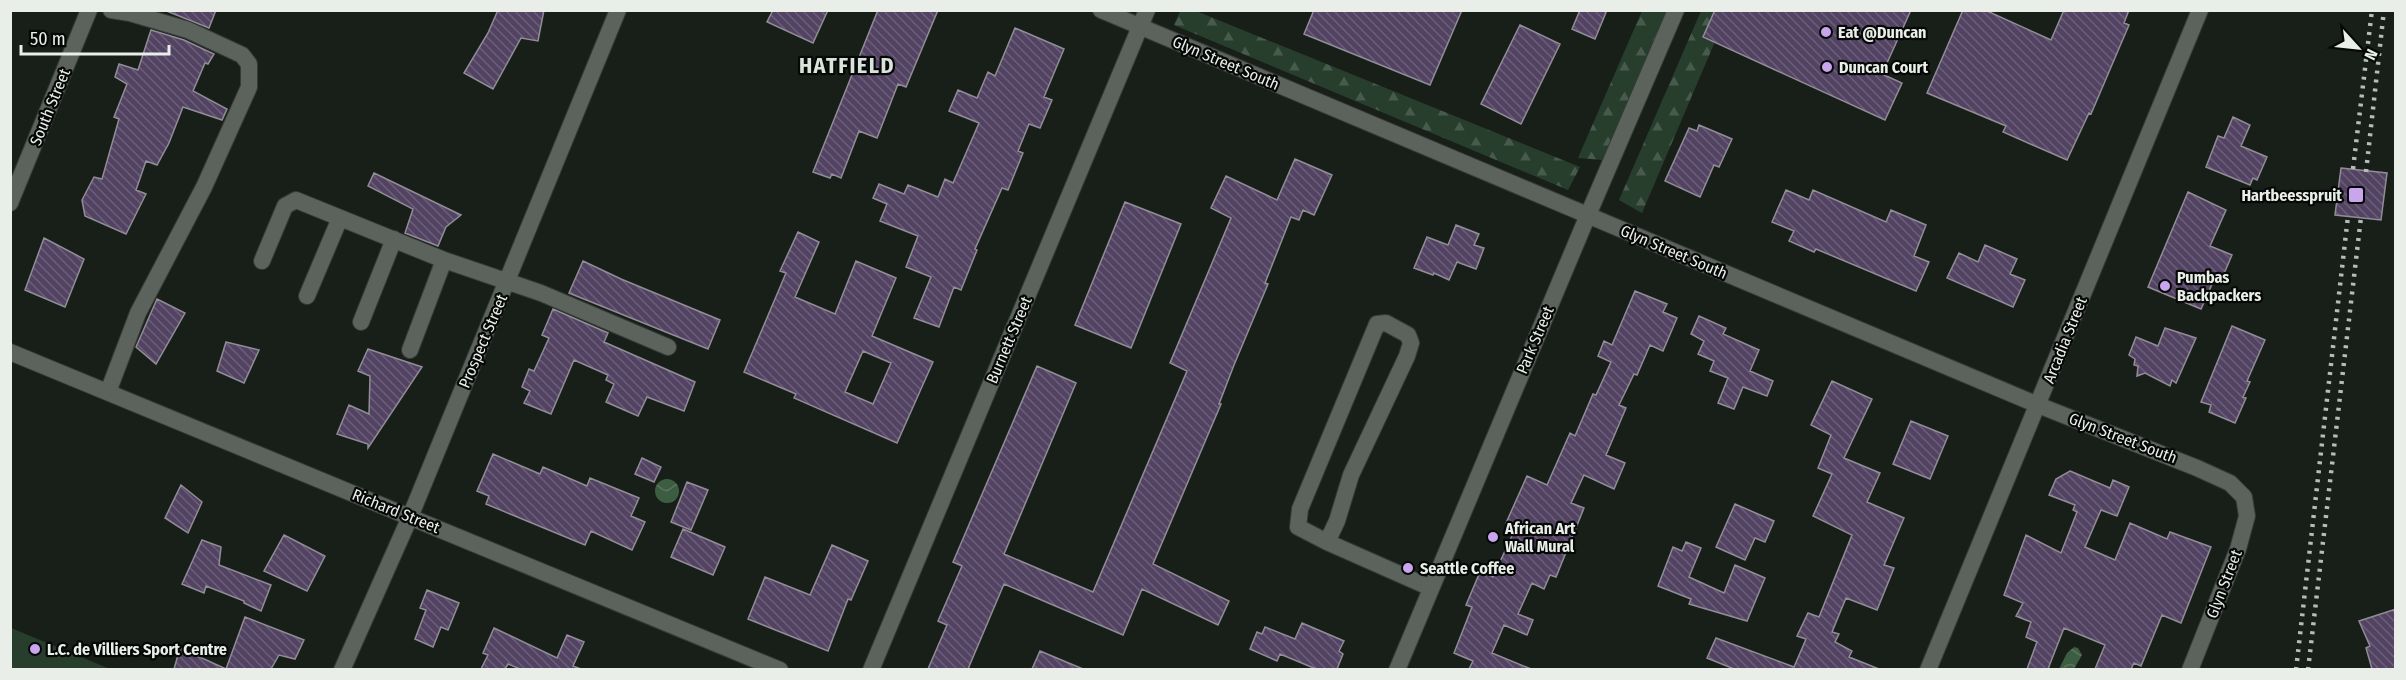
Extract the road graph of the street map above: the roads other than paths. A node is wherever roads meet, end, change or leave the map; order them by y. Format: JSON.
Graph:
{"nodes":[{"id":1,"x":88,"y":10,"type":"edge"},
{"id":2,"x":111,"y":10,"type":"edge"},
{"id":3,"x":618,"y":10,"type":"edge"},
{"id":4,"x":1101,"y":10,"type":"edge"},
{"id":5,"x":1147,"y":10,"type":"edge"},
{"id":6,"x":1676,"y":10,"type":"edge"},
{"id":7,"x":2200,"y":10,"type":"edge"},
{"id":8,"x":1141,"y":27,"type":"junction"},
{"id":9,"x":10,"y":203,"type":"edge"},
{"id":10,"x":1588,"y":215,"type":"junction"},
{"id":11,"x":340,"y":218,"type":"junction"},
{"id":12,"x":394,"y":239,"type":"junction"},
{"id":13,"x":444,"y":260,"type":"junction"},
{"id":14,"x":262,"y":261,"type":"dead end"},
{"id":15,"x":508,"y":281,"type":"junction"},
{"id":16,"x":307,"y":296,"type":"dead end"},
{"id":17,"x":361,"y":322,"type":"dead end"},
{"id":18,"x":668,"y":346,"type":"dead end"},
{"id":19,"x":410,"y":350,"type":"dead end"},
{"id":20,"x":10,"y":352,"type":"edge"},
{"id":21,"x":108,"y":392,"type":"junction"},
{"id":22,"x":2038,"y":405,"type":"junction"},
{"id":23,"x":2244,"y":497,"type":"joint"},
{"id":24,"x":410,"y":517,"type":"junction"},
{"id":25,"x":1327,"y":542,"type":"junction"},
{"id":26,"x":1431,"y":588,"type":"junction"},
{"id":27,"x":342,"y":669,"type":"edge"},
{"id":28,"x":780,"y":669,"type":"edge"},
{"id":29,"x":871,"y":669,"type":"edge"},
{"id":30,"x":1397,"y":669,"type":"edge"},
{"id":31,"x":1928,"y":669,"type":"edge"},
{"id":32,"x":2190,"y":669,"type":"edge"}],
"edges":[{"from":1,"to":9,"type":"street","name":"South Street"},
{"from":2,"to":21,"type":"street"},
{"from":3,"to":15,"type":"street","name":"Prospect Street"},
{"from":4,"to":8,"type":"street","name":"Glyn Street South"},
{"from":5,"to":8,"type":"street","name":"Burnett Street"},
{"from":6,"to":10,"type":"street","name":"Park Street"},
{"from":7,"to":22,"type":"street","name":"Arcadia Street"},
{"from":8,"to":10,"type":"street","name":"Glyn Street South"},
{"from":8,"to":29,"type":"street","name":"Burnett Street"},
{"from":10,"to":22,"type":"street","name":"Glyn Street South"},
{"from":10,"to":26,"type":"street","name":"Park Street"},
{"from":11,"to":12,"type":"street"},
{"from":11,"to":14,"type":"street"},
{"from":11,"to":16,"type":"street"},
{"from":12,"to":13,"type":"street"},
{"from":12,"to":17,"type":"street"},
{"from":13,"to":15,"type":"street"},
{"from":13,"to":19,"type":"street"},
{"from":15,"to":18,"type":"street"},
{"from":15,"to":24,"type":"street","name":"Prospect Street"},
{"from":20,"to":21,"type":"street","name":"Richard Street"},
{"from":21,"to":24,"type":"street","name":"Richard Street"},
{"from":22,"to":23,"type":"street","name":"Glyn Street South"},
{"from":22,"to":31,"type":"street","name":"Arcadia Street"},
{"from":23,"to":32,"type":"street","name":"Glyn Street"},
{"from":24,"to":27,"type":"street","name":"Prospect Street"},
{"from":24,"to":28,"type":"street","name":"Richard Street"},
{"from":25,"to":25,"type":"street"},
{"from":25,"to":26,"type":"street"},
{"from":26,"to":30,"type":"street","name":"Park Street"}]}
